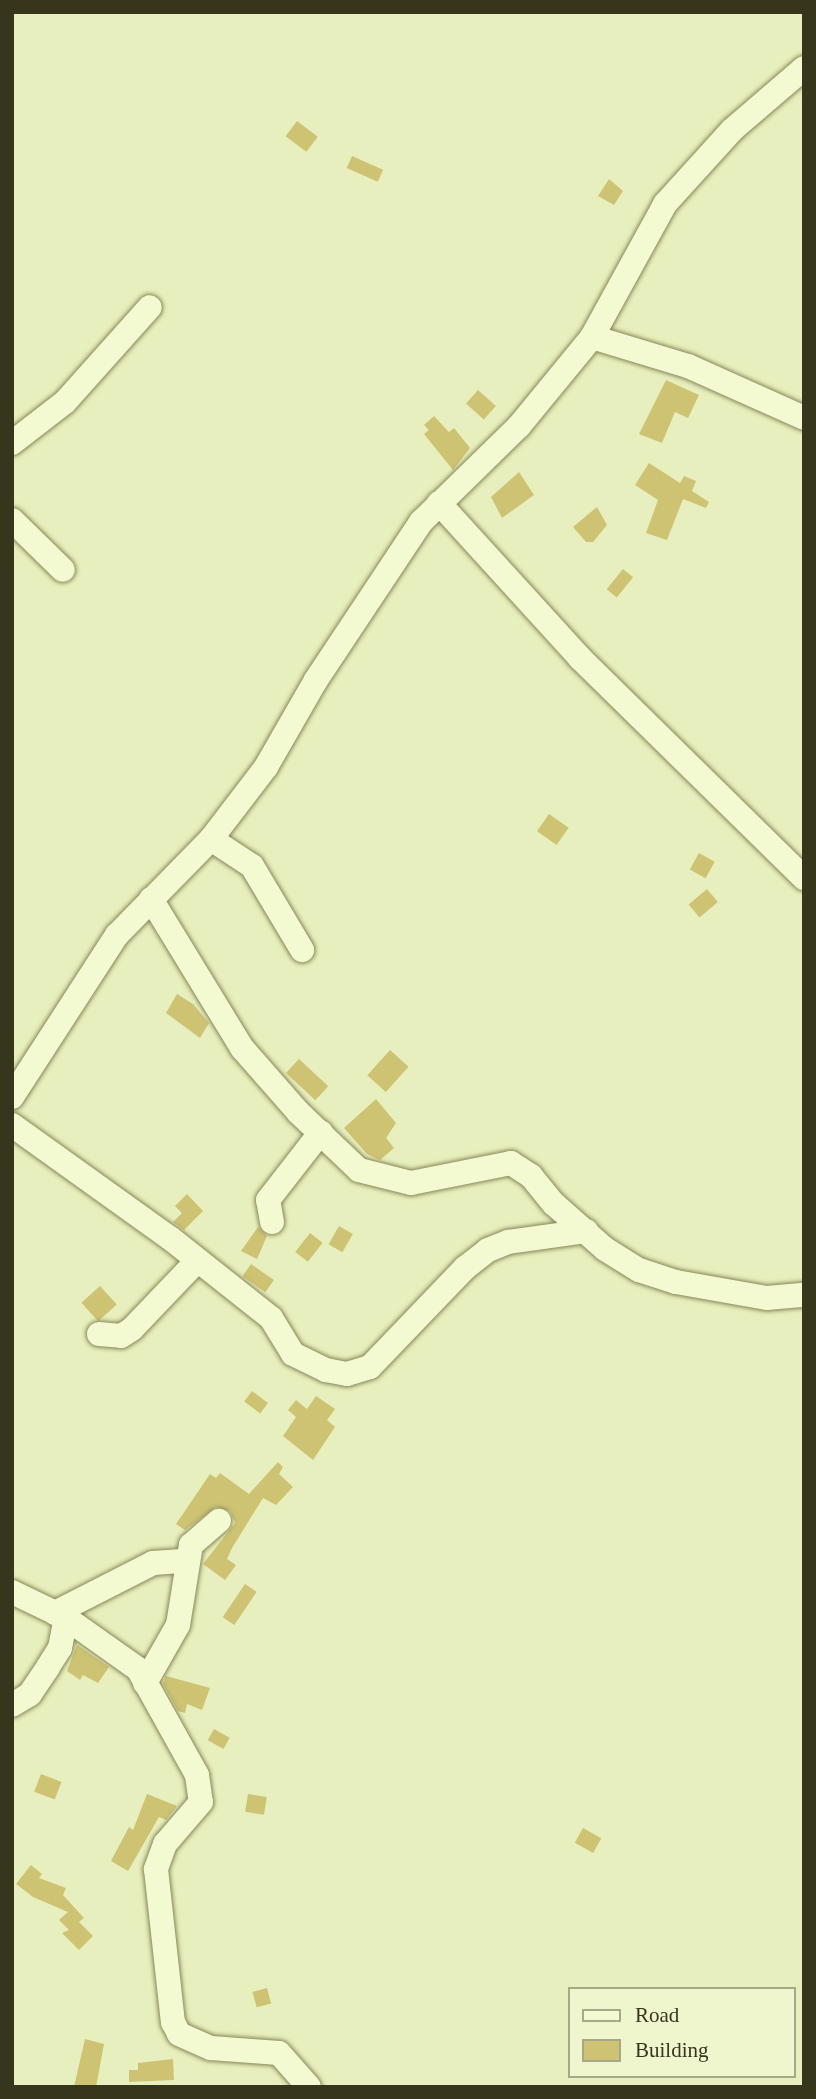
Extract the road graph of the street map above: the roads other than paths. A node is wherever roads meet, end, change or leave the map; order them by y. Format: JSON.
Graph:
{"nodes":[{"id":1,"x":804,"y":68,"type":"edge"},
{"id":2,"x":150,"y":307,"type":"dead end"},
{"id":3,"x":592,"y":337,"type":"junction"},
{"id":4,"x":804,"y":418,"type":"edge"},
{"id":5,"x":12,"y":443,"type":"edge"},
{"id":6,"x":439,"y":503,"type":"junction"},
{"id":7,"x":12,"y":520,"type":"edge"},
{"id":8,"x":63,"y":570,"type":"dead end"},
{"id":9,"x":211,"y":839,"type":"junction"},
{"id":10,"x":804,"y":878,"type":"edge"},
{"id":11,"x":150,"y":899,"type":"junction"},
{"id":12,"x":302,"y":950,"type":"dead end"},
{"id":13,"x":12,"y":1097,"type":"edge"},
{"id":14,"x":12,"y":1125,"type":"edge"},
{"id":15,"x":321,"y":1132,"type":"junction"},
{"id":16,"x":272,"y":1222,"type":"dead end"},
{"id":17,"x":586,"y":1231,"type":"junction"},
{"id":18,"x":197,"y":1261,"type":"junction"},
{"id":19,"x":804,"y":1295,"type":"edge"},
{"id":20,"x":99,"y":1334,"type":"dead end"},
{"id":21,"x":219,"y":1521,"type":"dead end"},
{"id":22,"x":185,"y":1561,"type":"junction"},
{"id":23,"x":12,"y":1592,"type":"edge"},
{"id":24,"x":61,"y":1616,"type":"junction"},
{"id":25,"x":145,"y":1684,"type":"junction"},
{"id":26,"x":12,"y":1705,"type":"edge"},
{"id":27,"x":309,"y":2087,"type":"edge"}],
"edges":[{"from":1,"to":3,"type":"street"},
{"from":2,"to":5,"type":"street"},
{"from":3,"to":4,"type":"street"},
{"from":3,"to":6,"type":"street"},
{"from":6,"to":9,"type":"street"},
{"from":6,"to":10,"type":"street"},
{"from":7,"to":8,"type":"street"},
{"from":9,"to":11,"type":"street"},
{"from":9,"to":12,"type":"street"},
{"from":11,"to":13,"type":"street"},
{"from":11,"to":15,"type":"street"},
{"from":14,"to":18,"type":"street"},
{"from":15,"to":16,"type":"street"},
{"from":15,"to":17,"type":"street"},
{"from":17,"to":18,"type":"street"},
{"from":17,"to":19,"type":"street"},
{"from":18,"to":20,"type":"street"},
{"from":21,"to":22,"type":"street"},
{"from":22,"to":24,"type":"street"},
{"from":22,"to":25,"type":"street"},
{"from":23,"to":24,"type":"street"},
{"from":24,"to":25,"type":"street"},
{"from":24,"to":26,"type":"street"},
{"from":25,"to":27,"type":"street"}]}
